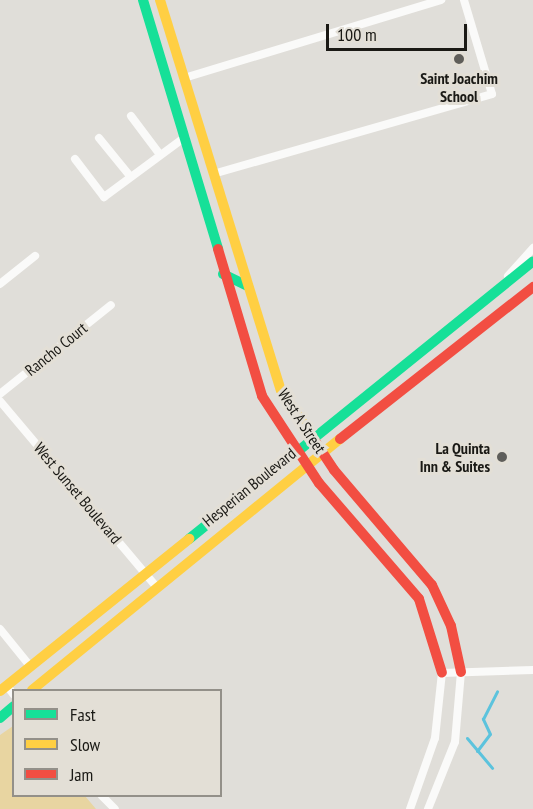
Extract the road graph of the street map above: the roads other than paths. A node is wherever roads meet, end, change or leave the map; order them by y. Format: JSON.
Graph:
{"nodes":[{"id":1,"x":143,"y":0,"type":"edge"},
{"id":2,"x":160,"y":0,"type":"edge"},
{"id":3,"x":441,"y":0,"type":"edge"},
{"id":4,"x":464,"y":0,"type":"edge"},
{"id":5,"x":184,"y":78,"type":"junction"},
{"id":6,"x":131,"y":116,"type":"dead end"},
{"id":7,"x":185,"y":136,"type":"junction"},
{"id":8,"x":99,"y":138,"type":"dead end"},
{"id":9,"x":158,"y":152,"type":"junction"},
{"id":10,"x":75,"y":159,"type":"dead end"},
{"id":11,"x":195,"y":170,"type":"junction"},
{"id":12,"x":213,"y":174,"type":"junction"},
{"id":13,"x":130,"y":176,"type":"junction"},
{"id":14,"x":533,"y":248,"type":"edge"},
{"id":15,"x":35,"y":256,"type":"dead end"},
{"id":16,"x":533,"y":261,"type":"edge"},
{"id":17,"x":223,"y":274,"type":"junction"},
{"id":18,"x":0,"y":284,"type":"edge"},
{"id":19,"x":248,"y":286,"type":"junction"},
{"id":20,"x":501,"y":286,"type":"junction"},
{"id":21,"x":533,"y":287,"type":"edge"},
{"id":22,"x":111,"y":305,"type":"dead end"},
{"id":23,"x":0,"y":394,"type":"edge"},
{"id":24,"x":0,"y":401,"type":"edge"},
{"id":25,"x":310,"y":437,"type":"junction"},
{"id":26,"x":295,"y":450,"type":"junction"},
{"id":27,"x":322,"y":453,"type":"junction"},
{"id":28,"x":306,"y":465,"type":"junction"},
{"id":29,"x":144,"y":572,"type":"junction"},
{"id":30,"x":155,"y":585,"type":"junction"},
{"id":31,"x":0,"y":629,"type":"edge"},
{"id":32,"x":30,"y":666,"type":"junction"},
{"id":33,"x":533,"y":670,"type":"edge"},
{"id":34,"x":461,"y":672,"type":"junction"},
{"id":35,"x":442,"y":673,"type":"junction"},
{"id":36,"x":33,"y":689,"type":"edge"},
{"id":37,"x":7,"y":690,"type":"edge"},
{"id":38,"x":12,"y":708,"type":"edge"},
{"id":39,"x":0,"y":718,"type":"edge"},
{"id":40,"x":104,"y":797,"type":"edge"},
{"id":41,"x":114,"y":809,"type":"edge"},
{"id":42,"x":410,"y":809,"type":"edge"},
{"id":43,"x":428,"y":809,"type":"edge"}],
"edges":[{"from":1,"to":7,"type":"main road","name":"West A Street"},
{"from":2,"to":5,"type":"main road","name":"West A Street"},
{"from":3,"to":5,"type":"street"},
{"from":4,"to":12,"type":"street"},
{"from":5,"to":12,"type":"main road","name":"West A Street"},
{"from":6,"to":9,"type":"street"},
{"from":7,"to":9,"type":"street"},
{"from":7,"to":11,"type":"main road","name":"West A Street"},
{"from":8,"to":13,"type":"street"},
{"from":9,"to":13,"type":"street"},
{"from":10,"to":13,"type":"street"},
{"from":11,"to":12,"type":"main road"},
{"from":11,"to":17,"type":"main road","name":"West A Street"},
{"from":12,"to":19,"type":"main road","name":"West A Street"},
{"from":14,"to":20,"type":"street","name":"Hesperian Boulevard"},
{"from":15,"to":18,"type":"street"},
{"from":16,"to":20,"type":"main road","name":"Hesperian Boulevard"},
{"from":17,"to":19,"type":"main road"},
{"from":17,"to":26,"type":"main road","name":"West A Street"},
{"from":19,"to":25,"type":"main road","name":"West A Street"},
{"from":20,"to":25,"type":"main road","name":"Hesperian Boulevard"},
{"from":21,"to":27,"type":"main road","name":"Hesperian Boulevard"},
{"from":22,"to":23,"type":"street","name":"Rancho Court"},
{"from":24,"to":29,"type":"street","name":"West Sunset Boulevard"},
{"from":25,"to":26,"type":"main road","name":"Hesperian Boulevard"},
{"from":25,"to":27,"type":"main road","name":"West A Street"},
{"from":26,"to":28,"type":"main road","name":"West A Street"},
{"from":26,"to":29,"type":"main road","name":"Hesperian Boulevard"},
{"from":27,"to":28,"type":"main road","name":"Hesperian Boulevard"},
{"from":27,"to":34,"type":"main road","name":"West A Street"},
{"from":28,"to":30,"type":"main road","name":"Hesperian Boulevard"},
{"from":28,"to":35,"type":"main road","name":"West A Street"},
{"from":29,"to":30,"type":"street","name":"West Sunset Boulevard"},
{"from":29,"to":32,"type":"main road","name":"Hesperian Boulevard"},
{"from":30,"to":36,"type":"main road","name":"Hesperian Boulevard"},
{"from":31,"to":32,"type":"street"},
{"from":32,"to":37,"type":"main road","name":"Hesperian Boulevard"},
{"from":33,"to":34,"type":"street"},
{"from":34,"to":35,"type":"street"},
{"from":34,"to":43,"type":"street","name":"West A Street"},
{"from":35,"to":42,"type":"street","name":"West A Street"},
{"from":38,"to":39,"type":"main road"},
{"from":40,"to":41,"type":"street"}]}
